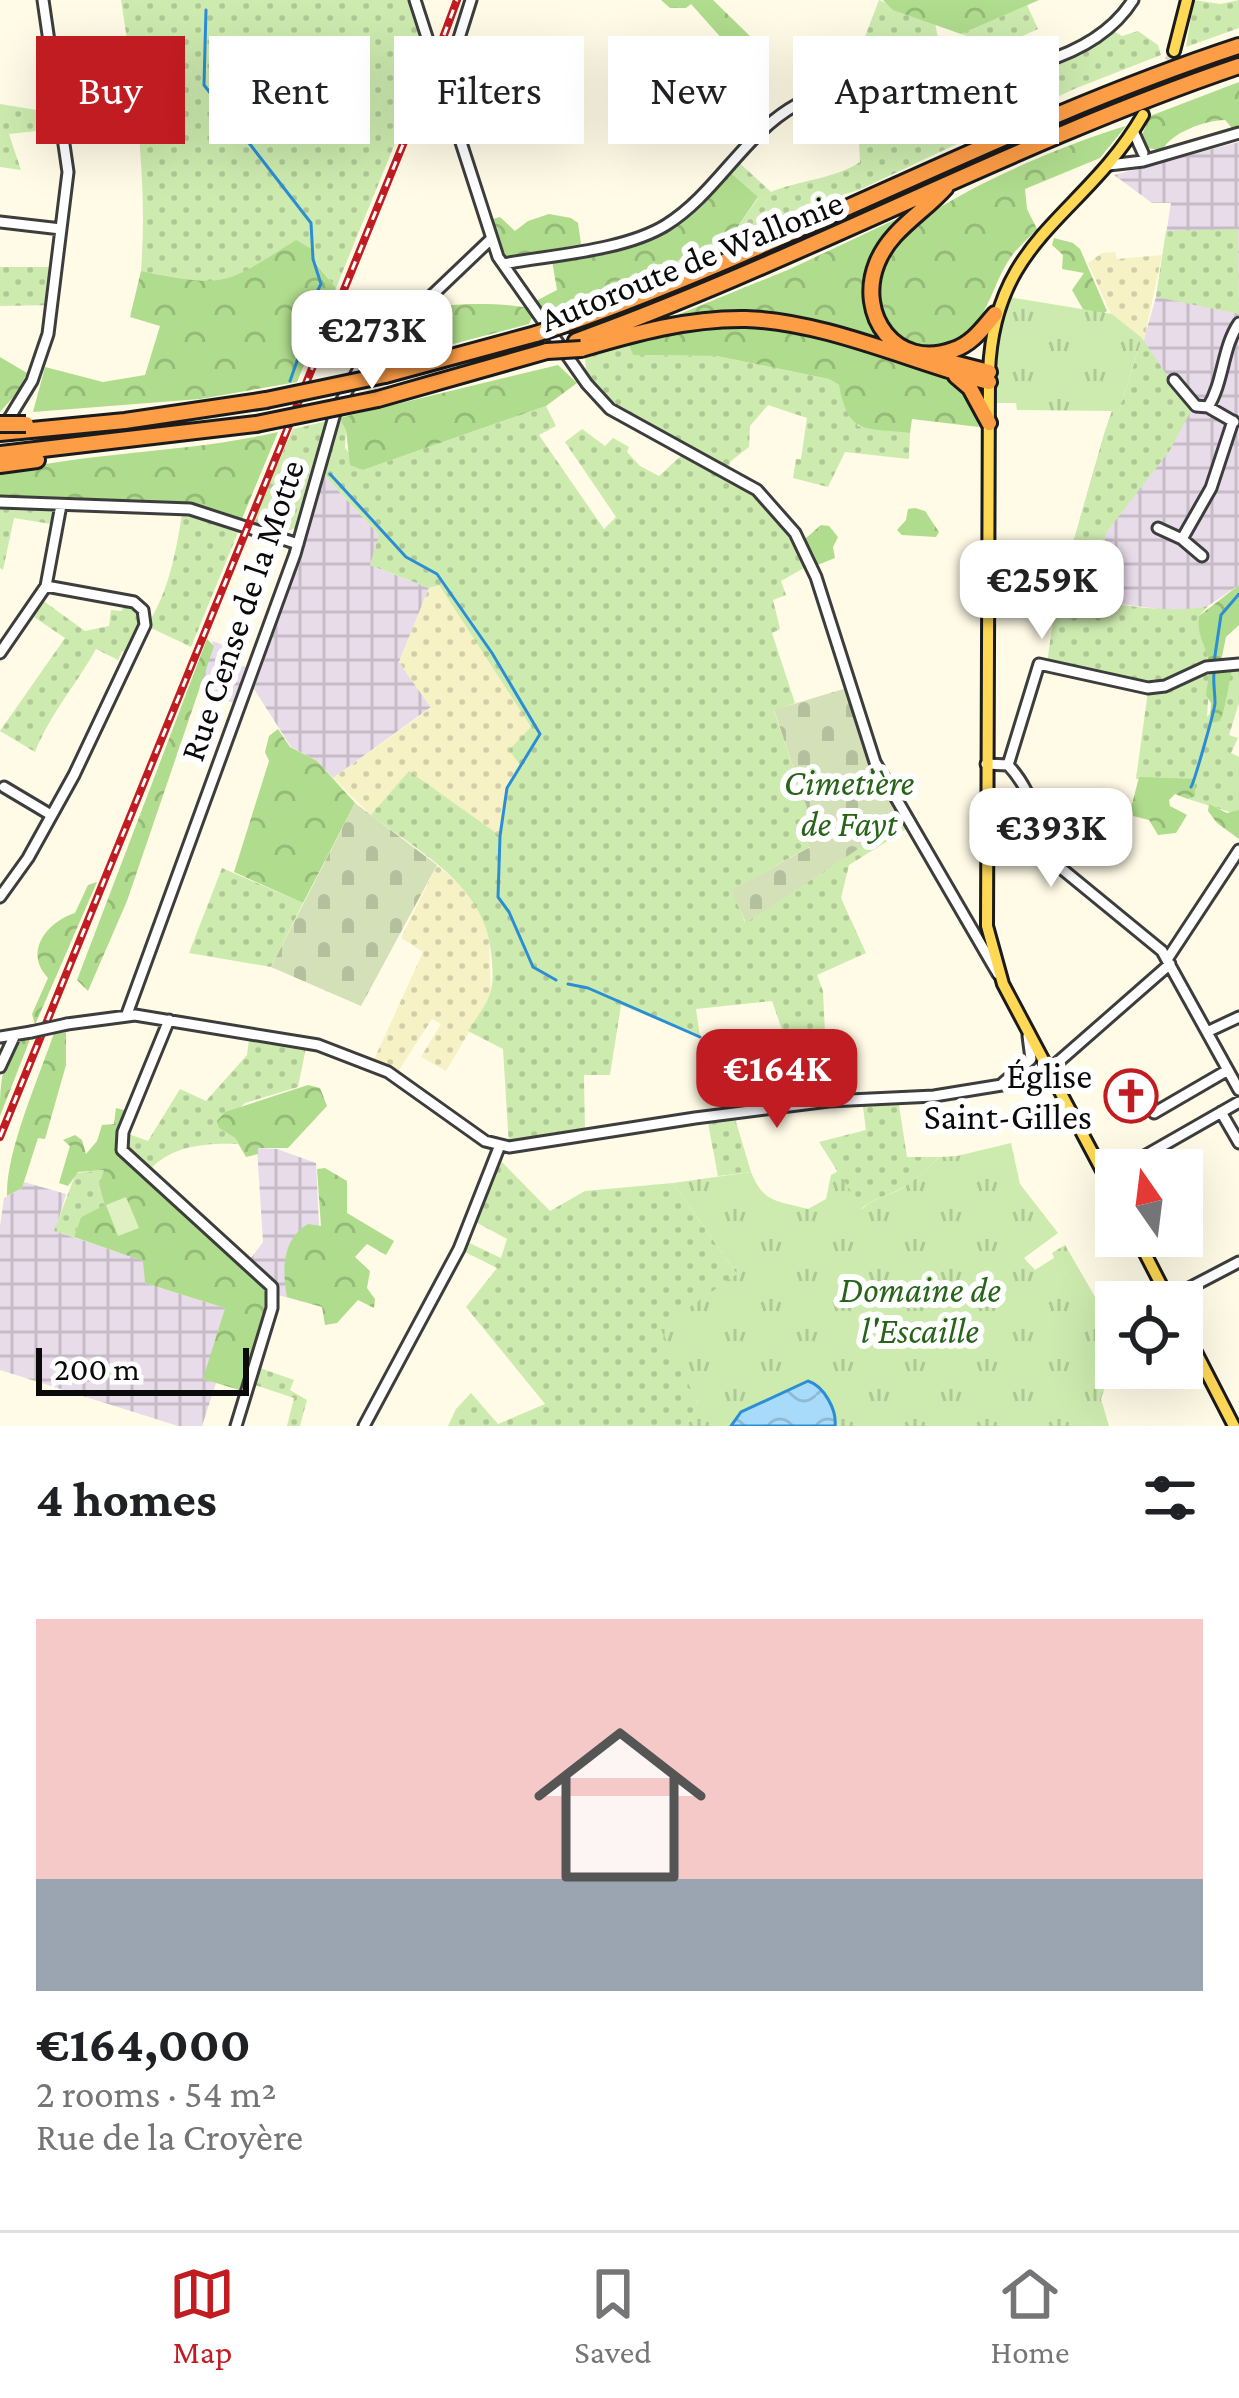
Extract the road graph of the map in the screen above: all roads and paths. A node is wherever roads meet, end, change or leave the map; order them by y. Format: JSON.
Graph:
{"nodes":[{"id":1,"x":43,"y":0,"type":"edge"},
{"id":2,"x":415,"y":0,"type":"edge"},
{"id":3,"x":471,"y":0,"type":"edge"},
{"id":4,"x":1133,"y":0,"type":"edge"},
{"id":5,"x":1187,"y":0,"type":"edge"},
{"id":6,"x":426,"y":36,"type":"edge"},
{"id":7,"x":460,"y":36,"type":"edge"},
{"id":8,"x":1239,"y":37,"type":"edge"},
{"id":9,"x":1239,"y":46,"type":"edge"},
{"id":10,"x":1174,"y":51,"type":"tunnel mouth"},
{"id":11,"x":1185,"y":64,"type":"junction"},
{"id":12,"x":1239,"y":66,"type":"edge"},
{"id":13,"x":1143,"y":116,"type":"tunnel mouth"},
{"id":14,"x":1133,"y":131,"type":"junction"},
{"id":15,"x":1239,"y":133,"type":"edge"},
{"id":16,"x":460,"y":144,"type":"edge"},
{"id":17,"x":1119,"y":148,"type":"junction"},
{"id":18,"x":1147,"y":155,"type":"junction"},
{"id":19,"x":1132,"y":161,"type":"junction"},
{"id":20,"x":1103,"y":166,"type":"junction"},
{"id":21,"x":949,"y":184,"type":"junction"},
{"id":22,"x":0,"y":222,"type":"edge"},
{"id":23,"x":61,"y":230,"type":"junction"},
{"id":24,"x":490,"y":240,"type":"junction"},
{"id":25,"x":500,"y":261,"type":"junction"},
{"id":26,"x":467,"y":264,"type":"junction"},
{"id":27,"x":995,"y":314,"type":"junction"},
{"id":28,"x":1239,"y":323,"type":"edge"},
{"id":29,"x":578,"y":345,"type":"junction"},
{"id":30,"x":928,"y":356,"type":"junction"},
{"id":31,"x":952,"y":373,"type":"junction"},
{"id":32,"x":989,"y":377,"type":"junction"},
{"id":33,"x":1174,"y":380,"type":"dead end"},
{"id":34,"x":1208,"y":407,"type":"junction"},
{"id":35,"x":989,"y":423,"type":"junction"},
{"id":36,"x":1236,"y":423,"type":"edge"},
{"id":37,"x":0,"y":429,"type":"edge"},
{"id":38,"x":3,"y":459,"type":"edge"},
{"id":39,"x":0,"y":502,"type":"edge"},
{"id":40,"x":61,"y":505,"type":"junction"},
{"id":41,"x":1158,"y":528,"type":"dead end"},
{"id":42,"x":1182,"y":539,"type":"junction"},
{"id":43,"x":298,"y":544,"type":"junction"},
{"id":44,"x":1202,"y":556,"type":"dead end"},
{"id":45,"x":46,"y":586,"type":"junction"},
{"id":46,"x":0,"y":653,"type":"edge"},
{"id":47,"x":1239,"y":664,"type":"edge"},
{"id":48,"x":986,"y":764,"type":"junction"},
{"id":49,"x":1008,"y":765,"type":"junction"},
{"id":50,"x":4,"y":787,"type":"dead end"},
{"id":51,"x":51,"y":815,"type":"junction"},
{"id":52,"x":1239,"y":850,"type":"edge"},
{"id":53,"x":0,"y":897,"type":"edge"},
{"id":54,"x":985,"y":902,"type":"junction"},
{"id":55,"x":971,"y":924,"type":"junction"},
{"id":56,"x":988,"y":942,"type":"junction"},
{"id":57,"x":1169,"y":961,"type":"junction"},
{"id":58,"x":127,"y":1014,"type":"junction"},
{"id":59,"x":1239,"y":1017,"type":"edge"},
{"id":60,"x":169,"y":1020,"type":"junction"},
{"id":61,"x":1027,"y":1030,"type":"junction"},
{"id":62,"x":1208,"y":1032,"type":"junction"},
{"id":63,"x":7,"y":1037,"type":"edge"},
{"id":64,"x":0,"y":1057,"type":"edge"},
{"id":65,"x":0,"y":1067,"type":"edge"},
{"id":66,"x":1048,"y":1070,"type":"junction"},
{"id":67,"x":1228,"y":1070,"type":"junction"},
{"id":68,"x":996,"y":1087,"type":"junction"},
{"id":69,"x":1239,"y":1090,"type":"edge"},
{"id":70,"x":1239,"y":1102,"type":"edge"},
{"id":71,"x":1221,"y":1112,"type":"junction"},
{"id":72,"x":1154,"y":1113,"type":"dead end"},
{"id":73,"x":1239,"y":1143,"type":"edge"},
{"id":74,"x":500,"y":1145,"type":"junction"},
{"id":75,"x":1099,"y":1149,"type":"edge"},
{"id":76,"x":1156,"y":1149,"type":"edge"},
{"id":77,"x":1239,"y":1262,"type":"edge"},
{"id":78,"x":1203,"y":1282,"type":"edge"},
{"id":79,"x":1203,"y":1366,"type":"edge"},
{"id":80,"x":236,"y":1426,"type":"edge"},
{"id":81,"x":364,"y":1426,"type":"edge"},
{"id":82,"x":1234,"y":1426,"type":"edge"}],
"edges":[{"from":1,"to":23,"type":"street"},
{"from":2,"to":6,"type":"street"},
{"from":3,"to":7,"type":"street"},
{"from":4,"to":25,"type":"street"},
{"from":5,"to":10,"type":"main road"},
{"from":8,"to":11,"type":"highway"},
{"from":9,"to":11,"type":"highway","name":"Autoroute de Wallonie"},
{"from":11,"to":37,"type":"highway","name":"Autoroute de Wallonie","bridge":true},
{"from":12,"to":21,"type":"highway","name":"Autoroute de Wallonie"},
{"from":13,"to":14,"type":"main road"},
{"from":14,"to":17,"type":"main road"},
{"from":14,"to":18,"type":"street"},
{"from":15,"to":18,"type":"street"},
{"from":16,"to":24,"type":"street"},
{"from":17,"to":18,"type":"street"},
{"from":17,"to":19,"type":"street"},
{"from":17,"to":20,"type":"main road"},
{"from":18,"to":19,"type":"street"},
{"from":19,"to":20,"type":"street"},
{"from":20,"to":27,"type":"main road"},
{"from":21,"to":29,"type":"highway","name":"Autoroute de Wallonie"},
{"from":21,"to":30,"type":"highway"},
{"from":22,"to":23,"type":"street"},
{"from":23,"to":37,"type":"street"},
{"from":24,"to":25,"type":"street"},
{"from":24,"to":26,"type":"street","name":"Rue Cense de la Motte"},
{"from":25,"to":26,"type":"street"},
{"from":25,"to":55,"type":"street"},
{"from":26,"to":43,"type":"street","name":"Rue Cense de la Motte"},
{"from":27,"to":30,"type":"highway"},
{"from":27,"to":32,"type":"main road"},
{"from":28,"to":34,"type":"street"},
{"from":29,"to":31,"type":"highway"},
{"from":29,"to":38,"type":"highway","name":"Autoroute de Wallonie","bridge":true},
{"from":30,"to":32,"type":"highway"},
{"from":31,"to":32,"type":"highway"},
{"from":31,"to":35,"type":"highway"},
{"from":32,"to":35,"type":"main road"},
{"from":33,"to":34,"type":"street"},
{"from":34,"to":36,"type":"street"},
{"from":35,"to":48,"type":"main road"},
{"from":36,"to":42,"type":"street"},
{"from":39,"to":40,"type":"street"},
{"from":40,"to":43,"type":"street"},
{"from":40,"to":45,"type":"street"},
{"from":41,"to":42,"type":"street"},
{"from":42,"to":44,"type":"street"},
{"from":43,"to":58,"type":"street","name":"Rue Cense de la Motte"},
{"from":45,"to":46,"type":"street"},
{"from":45,"to":51,"type":"street"},
{"from":47,"to":49,"type":"street"},
{"from":48,"to":49,"type":"street"},
{"from":48,"to":54,"type":"main road"},
{"from":49,"to":57,"type":"street"},
{"from":50,"to":51,"type":"street"},
{"from":51,"to":53,"type":"street"},
{"from":52,"to":57,"type":"street"},
{"from":54,"to":55,"type":"street"},
{"from":54,"to":56,"type":"main road"},
{"from":55,"to":56,"type":"street"},
{"from":56,"to":61,"type":"main road"},
{"from":57,"to":62,"type":"street"},
{"from":57,"to":66,"type":"street"},
{"from":58,"to":60,"type":"street"},
{"from":58,"to":63,"type":"street","bridge":true},
{"from":59,"to":62,"type":"street"},
{"from":60,"to":74,"type":"street"},
{"from":60,"to":80,"type":"street"},
{"from":61,"to":66,"type":"main road"},
{"from":61,"to":68,"type":"street"},
{"from":62,"to":67,"type":"street"},
{"from":63,"to":64,"type":"street"},
{"from":63,"to":65,"type":"street"},
{"from":66,"to":68,"type":"street"},
{"from":66,"to":75,"type":"main road"},
{"from":67,"to":69,"type":"street"},
{"from":67,"to":72,"type":"street"},
{"from":68,"to":74,"type":"street"},
{"from":70,"to":71,"type":"street"},
{"from":71,"to":73,"type":"street"},
{"from":71,"to":76,"type":"street"},
{"from":74,"to":81,"type":"street"},
{"from":77,"to":78,"type":"street"},
{"from":79,"to":82,"type":"main road"}]}
